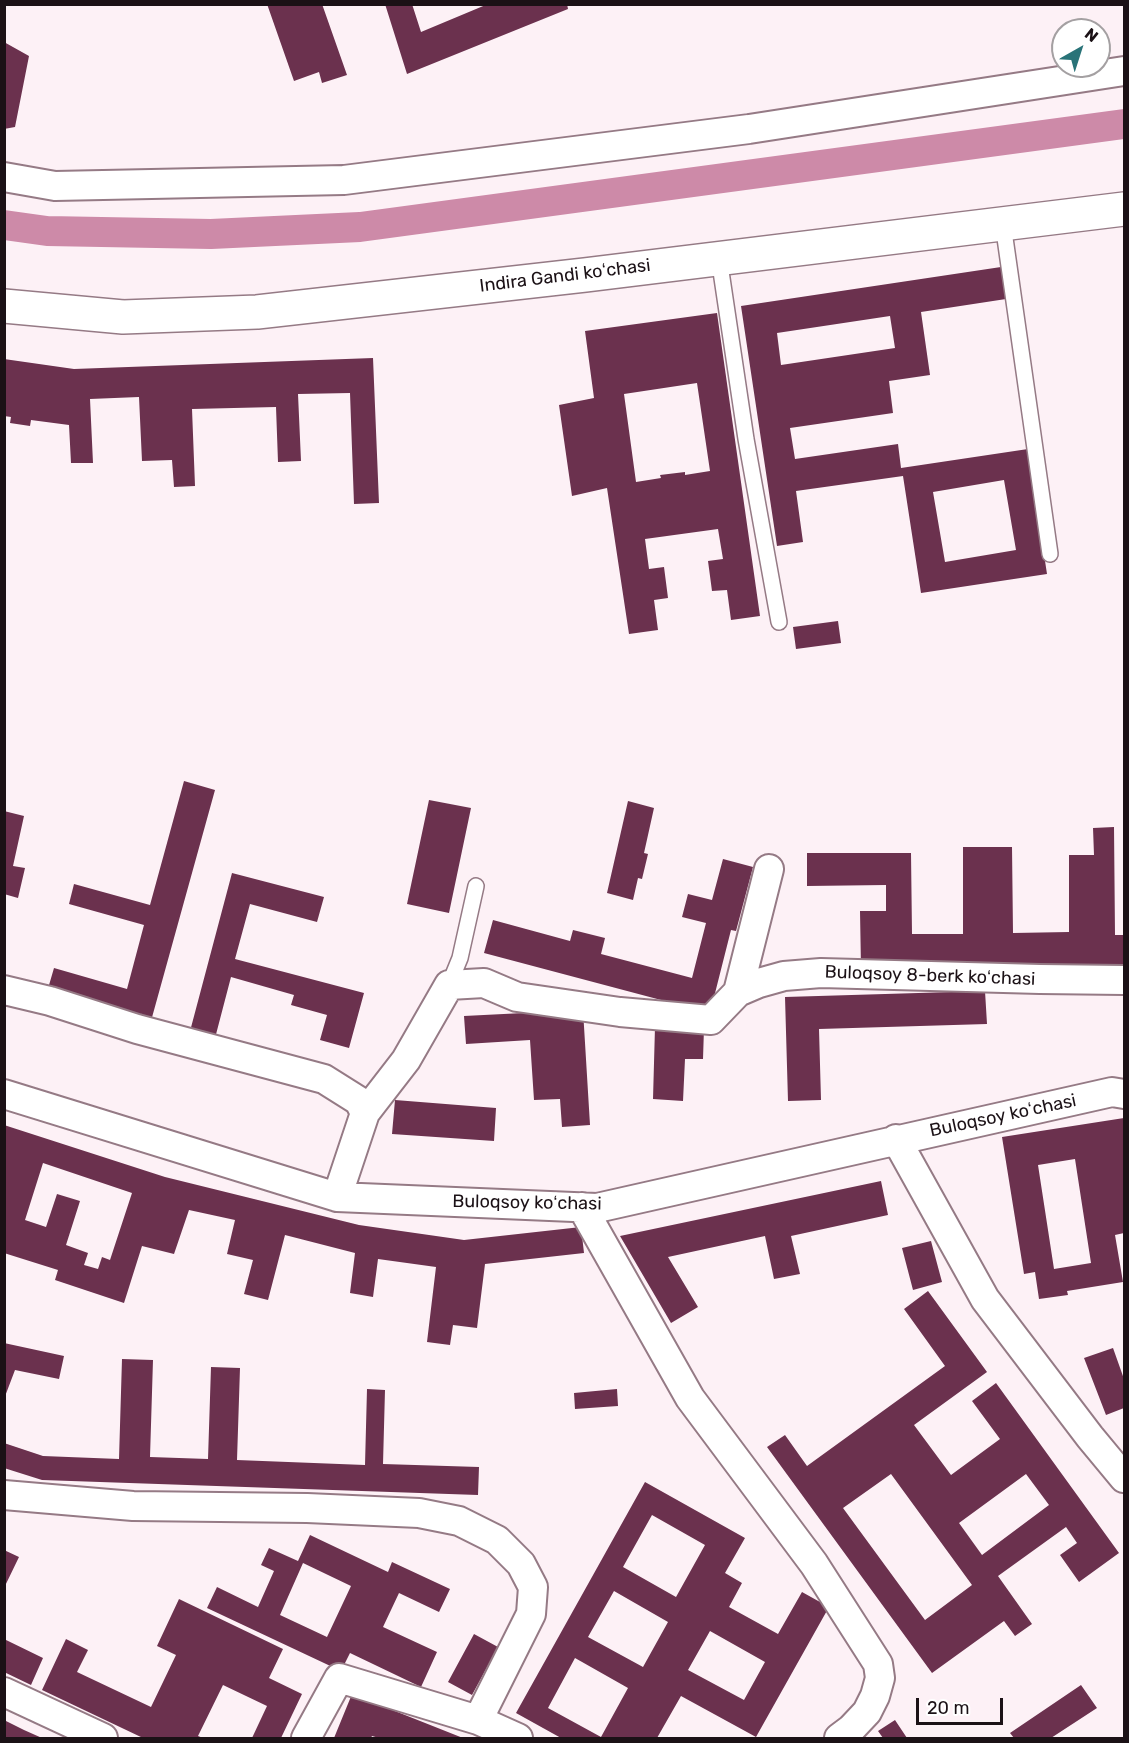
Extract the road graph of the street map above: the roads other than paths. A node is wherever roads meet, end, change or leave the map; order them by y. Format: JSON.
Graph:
{"nodes":[{"id":1,"x":1125,"y":71,"type":"edge"},
{"id":2,"x":4,"y":177,"type":"edge"},
{"id":3,"x":1125,"y":209,"type":"edge"},
{"id":4,"x":1003,"y":224,"type":"junction"},
{"id":5,"x":719,"y":258,"type":"junction"},
{"id":6,"x":4,"y":306,"type":"edge"},
{"id":7,"x":1050,"y":554,"type":"dead end"},
{"id":8,"x":779,"y":622,"type":"dead end"},
{"id":9,"x":769,"y":869,"type":"dead end"},
{"id":10,"x":476,"y":886,"type":"dead end"},
{"id":11,"x":1125,"y":980,"type":"edge"},
{"id":12,"x":449,"y":985,"type":"junction"},
{"id":13,"x":4,"y":990,"type":"edge"},
{"id":14,"x":738,"y":992,"type":"junction"},
{"id":15,"x":1125,"y":1094,"type":"edge"},
{"id":16,"x":4,"y":1095,"type":"edge"},
{"id":17,"x":365,"y":1113,"type":"junction"},
{"id":18,"x":896,"y":1139,"type":"junction"},
{"id":19,"x":337,"y":1197,"type":"junction"},
{"id":20,"x":582,"y":1207,"type":"junction"},
{"id":21,"x":1125,"y":1478,"type":"edge"},
{"id":22,"x":4,"y":1495,"type":"edge"},
{"id":23,"x":4,"y":1692,"type":"edge"},
{"id":24,"x":478,"y":1720,"type":"junction"},
{"id":25,"x":104,"y":1738,"type":"edge"},
{"id":26,"x":306,"y":1738,"type":"edge"},
{"id":27,"x":519,"y":1738,"type":"edge"},
{"id":28,"x":839,"y":1738,"type":"edge"}],
"edges":[{"from":1,"to":2,"type":"street"},
{"from":3,"to":4,"type":"street","name":"Indira Gandi koʻchasi"},
{"from":4,"to":5,"type":"street","name":"Indira Gandi koʻchasi"},
{"from":4,"to":7,"type":"lane"},
{"from":5,"to":6,"type":"street","name":"Indira Gandi koʻchasi"},
{"from":5,"to":8,"type":"lane"},
{"from":9,"to":14,"type":"street","name":"Buloqsoy 8-berk koʻchasi"},
{"from":10,"to":12,"type":"lane"},
{"from":11,"to":14,"type":"street","name":"Buloqsoy 8-berk koʻchasi"},
{"from":12,"to":14,"type":"street","name":"Buloqsoy 8-berk koʻchasi"},
{"from":12,"to":17,"type":"street"},
{"from":13,"to":17,"type":"street"},
{"from":15,"to":18,"type":"street","name":"Buloqsoy koʻchasi"},
{"from":16,"to":19,"type":"street","name":"Buloqsoy koʻchasi"},
{"from":17,"to":19,"type":"street"},
{"from":18,"to":20,"type":"street","name":"Buloqsoy koʻchasi"},
{"from":18,"to":21,"type":"street"},
{"from":19,"to":20,"type":"street","name":"Buloqsoy koʻchasi"},
{"from":20,"to":28,"type":"street"},
{"from":22,"to":24,"type":"street"},
{"from":23,"to":25,"type":"street"},
{"from":24,"to":26,"type":"street"},
{"from":24,"to":27,"type":"street"}]}
